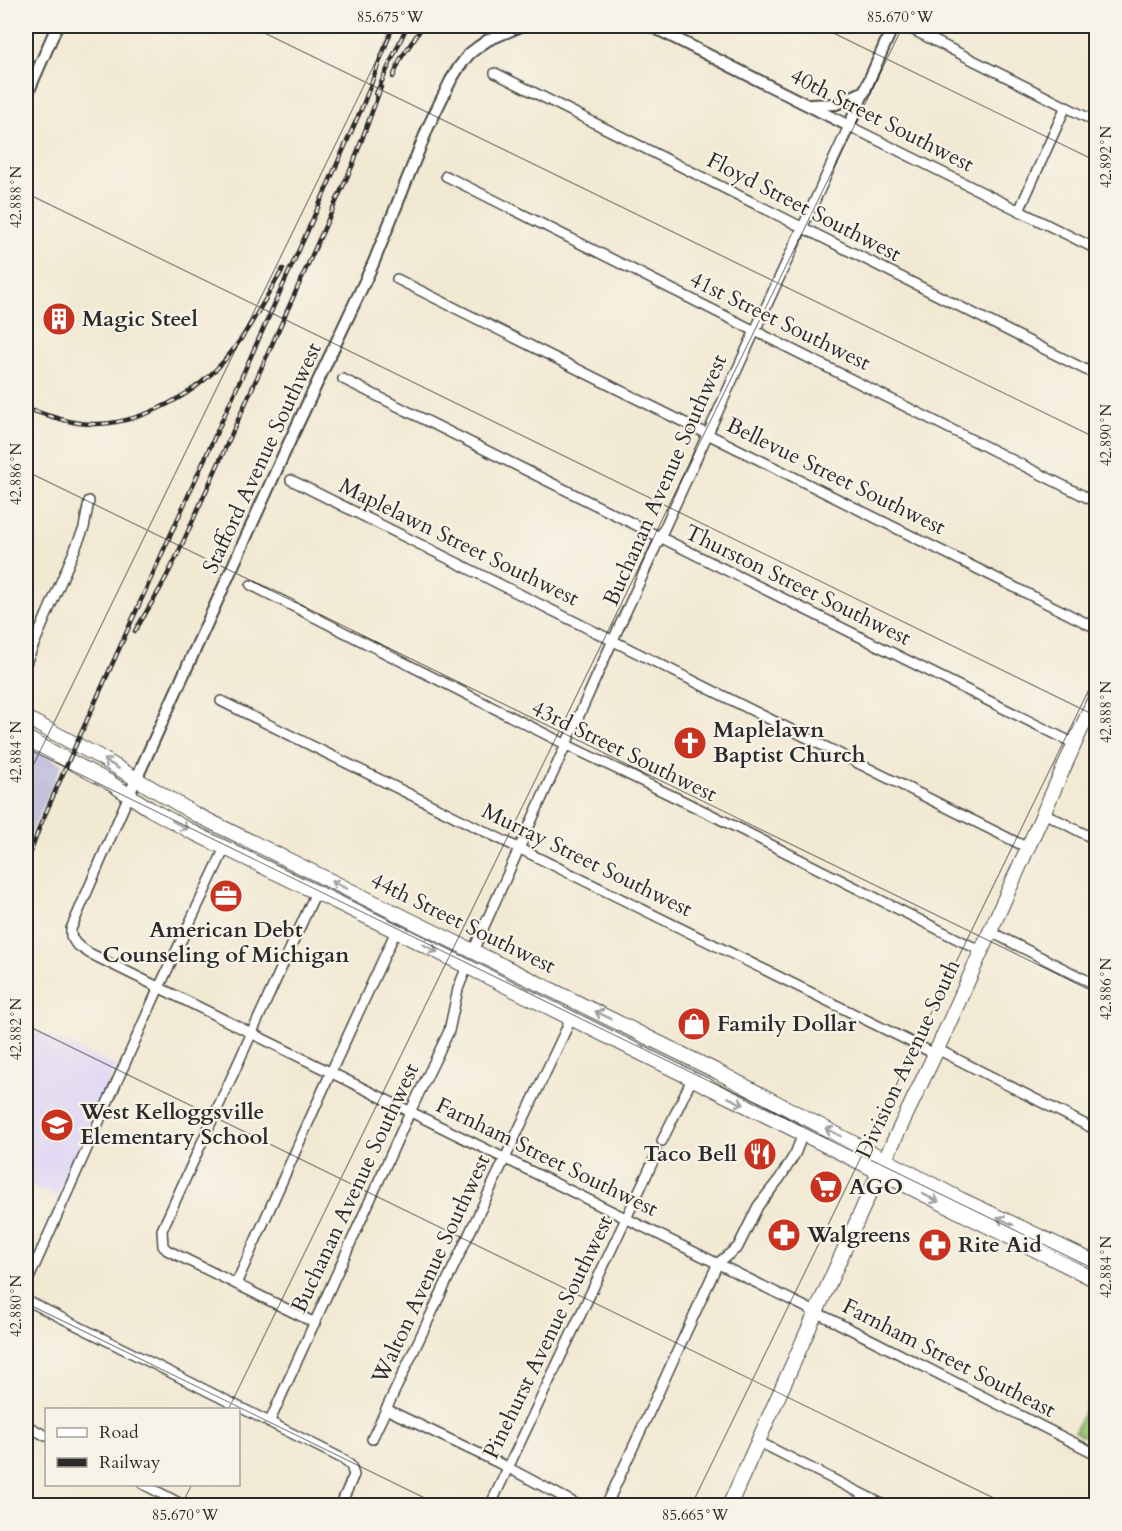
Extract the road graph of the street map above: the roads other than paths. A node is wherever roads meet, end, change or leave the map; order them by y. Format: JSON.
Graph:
{"nodes":[{"id":1,"x":57,"y":26,"type":"edge"},
{"id":2,"x":521,"y":26,"type":"edge"},
{"id":3,"x":651,"y":26,"type":"edge"},
{"id":4,"x":893,"y":26,"type":"edge"},
{"id":5,"x":905,"y":26,"type":"edge"},
{"id":6,"x":495,"y":73,"type":"dead end"},
{"id":7,"x":865,"y":91,"type":"junction"},
{"id":8,"x":26,"y":97,"type":"edge"},
{"id":9,"x":809,"y":105,"type":"junction"},
{"id":10,"x":1066,"y":106,"type":"junction"},
{"id":11,"x":1096,"y":122,"type":"edge"},
{"id":12,"x":849,"y":126,"type":"junction"},
{"id":13,"x":446,"y":176,"type":"dead end"},
{"id":14,"x":1019,"y":211,"type":"junction"},
{"id":15,"x":802,"y":228,"type":"junction"},
{"id":16,"x":1096,"y":249,"type":"edge"},
{"id":17,"x":397,"y":279,"type":"dead end"},
{"id":18,"x":755,"y":330,"type":"junction"},
{"id":19,"x":1096,"y":375,"type":"edge"},
{"id":20,"x":343,"y":379,"type":"dead end"},
{"id":21,"x":708,"y":435,"type":"junction"},
{"id":22,"x":291,"y":480,"type":"dead end"},
{"id":23,"x":89,"y":501,"type":"dead end"},
{"id":24,"x":1096,"y":501,"type":"edge"},
{"id":25,"x":661,"y":538,"type":"junction"},
{"id":26,"x":250,"y":585,"type":"dead end"},
{"id":27,"x":1096,"y":628,"type":"edge"},
{"id":28,"x":614,"y":640,"type":"junction"},
{"id":29,"x":26,"y":663,"type":"edge"},
{"id":30,"x":1096,"y":696,"type":"edge"},
{"id":31,"x":221,"y":701,"type":"dead end"},
{"id":32,"x":26,"y":718,"type":"edge"},
{"id":33,"x":26,"y":738,"type":"edge"},
{"id":34,"x":1075,"y":744,"type":"junction"},
{"id":35,"x":567,"y":745,"type":"junction"},
{"id":36,"x":136,"y":780,"type":"junction"},
{"id":37,"x":129,"y":795,"type":"junction"},
{"id":38,"x":1044,"y":813,"type":"junction"},
{"id":39,"x":1096,"y":840,"type":"edge"},
{"id":40,"x":225,"y":848,"type":"junction"},
{"id":41,"x":520,"y":848,"type":"junction"},
{"id":42,"x":1028,"y":848,"type":"junction"},
{"id":43,"x":316,"y":892,"type":"junction"},
{"id":44,"x":349,"y":908,"type":"junction"},
{"id":45,"x":392,"y":911,"type":"junction"},
{"id":46,"x":396,"y":931,"type":"junction"},
{"id":47,"x":989,"y":931,"type":"junction"},
{"id":48,"x":71,"y":936,"type":"joint"},
{"id":49,"x":473,"y":951,"type":"junction"},
{"id":50,"x":981,"y":951,"type":"junction"},
{"id":51,"x":467,"y":966,"type":"junction"},
{"id":52,"x":1096,"y":985,"type":"edge"},
{"id":53,"x":159,"y":987,"type":"junction"},
{"id":54,"x":571,"y":1019,"type":"junction"},
{"id":55,"x":638,"y":1032,"type":"junction"},
{"id":56,"x":251,"y":1033,"type":"junction"},
{"id":57,"x":611,"y":1039,"type":"junction"},
{"id":58,"x":669,"y":1048,"type":"junction"},
{"id":59,"x":936,"y":1052,"type":"junction"},
{"id":60,"x":650,"y":1059,"type":"junction"},
{"id":61,"x":331,"y":1072,"type":"junction"},
{"id":62,"x":718,"y":1072,"type":"junction"},
{"id":63,"x":692,"y":1079,"type":"junction"},
{"id":64,"x":410,"y":1112,"type":"junction"},
{"id":65,"x":1096,"y":1130,"type":"edge"},
{"id":66,"x":803,"y":1134,"type":"junction"},
{"id":67,"x":662,"y":1141,"type":"dead end"},
{"id":68,"x":657,"y":1154,"type":"dead end"},
{"id":69,"x":504,"y":1159,"type":"junction"},
{"id":70,"x":885,"y":1159,"type":"junction"},
{"id":71,"x":879,"y":1172,"type":"junction"},
{"id":72,"x":627,"y":1218,"type":"junction"},
{"id":73,"x":718,"y":1263,"type":"junction"},
{"id":74,"x":1096,"y":1263,"type":"edge"},
{"id":75,"x":1096,"y":1280,"type":"edge"},
{"id":76,"x":236,"y":1284,"type":"junction"},
{"id":77,"x":26,"y":1285,"type":"edge"},
{"id":78,"x":26,"y":1300,"type":"edge"},
{"id":79,"x":817,"y":1313,"type":"junction"},
{"id":80,"x":315,"y":1323,"type":"junction"},
{"id":81,"x":239,"y":1408,"type":"edge"},
{"id":82,"x":240,"y":1408,"type":"edge"},
{"id":83,"x":386,"y":1409,"type":"junction"},
{"id":84,"x":269,"y":1423,"type":"junction"},
{"id":85,"x":26,"y":1425,"type":"edge"},
{"id":86,"x":45,"y":1435,"type":"edge"},
{"id":87,"x":372,"y":1439,"type":"dead end"},
{"id":88,"x":759,"y":1442,"type":"junction"},
{"id":89,"x":1096,"y":1454,"type":"edge"},
{"id":90,"x":507,"y":1467,"type":"junction"},
{"id":91,"x":145,"y":1486,"type":"edge"},
{"id":92,"x":185,"y":1506,"type":"edge"},
{"id":93,"x":340,"y":1506,"type":"edge"},
{"id":94,"x":490,"y":1506,"type":"edge"},
{"id":95,"x":580,"y":1506,"type":"edge"},
{"id":96,"x":606,"y":1506,"type":"edge"},
{"id":97,"x":729,"y":1506,"type":"edge"},
{"id":98,"x":886,"y":1506,"type":"edge"}],
"edges":[{"from":1,"to":8,"type":"street"},
{"from":2,"to":36,"type":"street","name":"Stafford Avenue Southwest"},
{"from":3,"to":9,"type":"street","name":"40th Street Southwest"},
{"from":4,"to":7,"type":"street","name":"Buchanan Avenue Southwest"},
{"from":5,"to":10,"type":"street"},
{"from":6,"to":15,"type":"street","name":"Floyd Street Southwest"},
{"from":7,"to":9,"type":"street"},
{"from":7,"to":12,"type":"street","name":"Buchanan Avenue Southwest"},
{"from":9,"to":12,"type":"street","name":"40th Street Southwest"},
{"from":10,"to":11,"type":"street"},
{"from":10,"to":14,"type":"street"},
{"from":12,"to":14,"type":"street","name":"40th Street Southwest"},
{"from":12,"to":15,"type":"street","name":"Buchanan Avenue Southwest"},
{"from":13,"to":18,"type":"street","name":"41st Street Southwest"},
{"from":14,"to":16,"type":"street","name":"40th Street Southwest"},
{"from":15,"to":18,"type":"street","name":"Buchanan Avenue Southwest"},
{"from":15,"to":19,"type":"street","name":"Floyd Street Southwest"},
{"from":17,"to":21,"type":"street","name":"Bellevue Street Southwest"},
{"from":18,"to":21,"type":"street","name":"Buchanan Avenue Southwest"},
{"from":18,"to":24,"type":"street","name":"41st Street Southwest"},
{"from":20,"to":25,"type":"street","name":"Thurston Street Southwest"},
{"from":21,"to":25,"type":"street","name":"Buchanan Avenue Southwest"},
{"from":21,"to":27,"type":"street","name":"Bellevue Street Southwest"},
{"from":22,"to":28,"type":"street","name":"Maplelawn Street Southwest"},
{"from":23,"to":29,"type":"street"},
{"from":25,"to":28,"type":"street","name":"Buchanan Avenue Southwest"},
{"from":25,"to":34,"type":"street","name":"Thurston Street Southwest"},
{"from":26,"to":35,"type":"street","name":"43rd Street Southwest"},
{"from":28,"to":35,"type":"street","name":"Buchanan Avenue Southwest"},
{"from":28,"to":42,"type":"street","name":"Maplelawn Street Southwest"},
{"from":30,"to":34,"type":"main road","name":"Division Avenue South"},
{"from":31,"to":41,"type":"street","name":"Murray Street Southwest"},
{"from":36,"to":32,"type":"main road","name":"44th Street Southwest","one_way":true},
{"from":33,"to":37,"type":"main road","name":"44th Street Southwest"},
{"from":34,"to":38,"type":"main road","name":"Division Avenue South"},
{"from":35,"to":41,"type":"street","name":"Buchanan Avenue Southwest"},
{"from":35,"to":50,"type":"street","name":"43rd Street Southwest"},
{"from":36,"to":37,"type":"street","name":"Stafford Avenue Southwest"},
{"from":45,"to":36,"type":"main road","name":"44th Street Southwest","one_way":true},
{"from":37,"to":40,"type":"main road","name":"44th Street Southwest","one_way":true},
{"from":37,"to":48,"type":"street","name":"Stafford Avenue Southwest"},
{"from":38,"to":39,"type":"street"},
{"from":38,"to":42,"type":"main road","name":"Division Avenue South"},
{"from":40,"to":43,"type":"main road","name":"44th Street Southwest"},
{"from":40,"to":53,"type":"street"},
{"from":41,"to":49,"type":"street","name":"Buchanan Avenue Southwest"},
{"from":41,"to":59,"type":"street","name":"Murray Street Southwest"},
{"from":42,"to":47,"type":"main road","name":"Division Avenue South"},
{"from":43,"to":44,"type":"main road","name":"44th Street Southwest"},
{"from":43,"to":56,"type":"street"},
{"from":44,"to":45,"type":"main road"},
{"from":44,"to":46,"type":"main road","name":"44th Street Southwest"},
{"from":45,"to":49,"type":"main road","name":"44th Street Southwest"},
{"from":46,"to":51,"type":"main road","name":"44th Street Southwest","one_way":true},
{"from":46,"to":61,"type":"street"},
{"from":47,"to":50,"type":"main road","name":"Division Avenue South"},
{"from":47,"to":52,"type":"street"},
{"from":48,"to":53,"type":"street","name":"Farnham Street Southwest"},
{"from":55,"to":49,"type":"main road","name":"44th Street Southwest","one_way":true},
{"from":50,"to":59,"type":"main road","name":"Division Avenue South"},
{"from":51,"to":54,"type":"main road","name":"44th Street Southwest"},
{"from":51,"to":64,"type":"street","name":"Buchanan Avenue Southwest"},
{"from":53,"to":56,"type":"street","name":"Farnham Street Southwest"},
{"from":53,"to":77,"type":"street"},
{"from":54,"to":57,"type":"main road","name":"44th Street Southwest"},
{"from":54,"to":69,"type":"street","name":"Walton Avenue Southwest"},
{"from":55,"to":57,"type":"main road"},
{"from":55,"to":58,"type":"main road","name":"44th Street Southwest"},
{"from":56,"to":61,"type":"street","name":"Farnham Street Southwest"},
{"from":56,"to":76,"type":"street"},
{"from":57,"to":60,"type":"main road","name":"44th Street Southwest"},
{"from":58,"to":60,"type":"main road"},
{"from":58,"to":62,"type":"main road","name":"44th Street Southwest"},
{"from":59,"to":65,"type":"street","name":"Murray Street Southwest"},
{"from":59,"to":70,"type":"main road","name":"Division Avenue South"},
{"from":60,"to":63,"type":"main road","name":"44th Street Southwest"},
{"from":61,"to":64,"type":"street","name":"Farnham Street Southwest"},
{"from":61,"to":76,"type":"street"},
{"from":62,"to":63,"type":"main road"},
{"from":70,"to":62,"type":"main road","name":"44th Street Southwest","one_way":true},
{"from":63,"to":66,"type":"main road","name":"44th Street Southwest","one_way":true},
{"from":63,"to":67,"type":"street"},
{"from":64,"to":69,"type":"street","name":"Farnham Street Southwest"},
{"from":64,"to":80,"type":"street","name":"Buchanan Avenue Southwest"},
{"from":66,"to":71,"type":"main road","name":"44th Street Southwest"},
{"from":66,"to":73,"type":"street"},
{"from":68,"to":72,"type":"street","name":"Pinehurst Avenue Southwest"},
{"from":69,"to":72,"type":"street","name":"Farnham Street Southwest"},
{"from":69,"to":83,"type":"street","name":"Walton Avenue Southwest"},
{"from":70,"to":71,"type":"main road","name":"Division Avenue South"},
{"from":74,"to":70,"type":"main road","name":"44th Street Southwest","one_way":true},
{"from":71,"to":75,"type":"main road","name":"44th Street Southwest","one_way":true},
{"from":71,"to":79,"type":"main road","name":"Division Avenue South"},
{"from":72,"to":73,"type":"street","name":"Farnham Street Southwest"},
{"from":72,"to":90,"type":"street","name":"Pinehurst Avenue Southwest"},
{"from":73,"to":79,"type":"street","name":"Farnham Street Southwest"},
{"from":73,"to":96,"type":"street"},
{"from":76,"to":80,"type":"street"},
{"from":78,"to":81,"type":"street"},
{"from":79,"to":88,"type":"main road","name":"Division Avenue South"},
{"from":79,"to":89,"type":"street","name":"Farnham Street Southeast"},
{"from":80,"to":84,"type":"street","name":"Buchanan Avenue Southwest"},
{"from":82,"to":84,"type":"street"},
{"from":83,"to":87,"type":"street","name":"Walton Avenue Southwest"},
{"from":83,"to":90,"type":"street"},
{"from":84,"to":93,"type":"street"},
{"from":85,"to":86,"type":"street"},
{"from":88,"to":97,"type":"main road","name":"Division Avenue South"},
{"from":88,"to":98,"type":"street"},
{"from":90,"to":94,"type":"street","name":"Pinehurst Avenue Southwest"},
{"from":90,"to":95,"type":"street"},
{"from":91,"to":92,"type":"street"}]}
